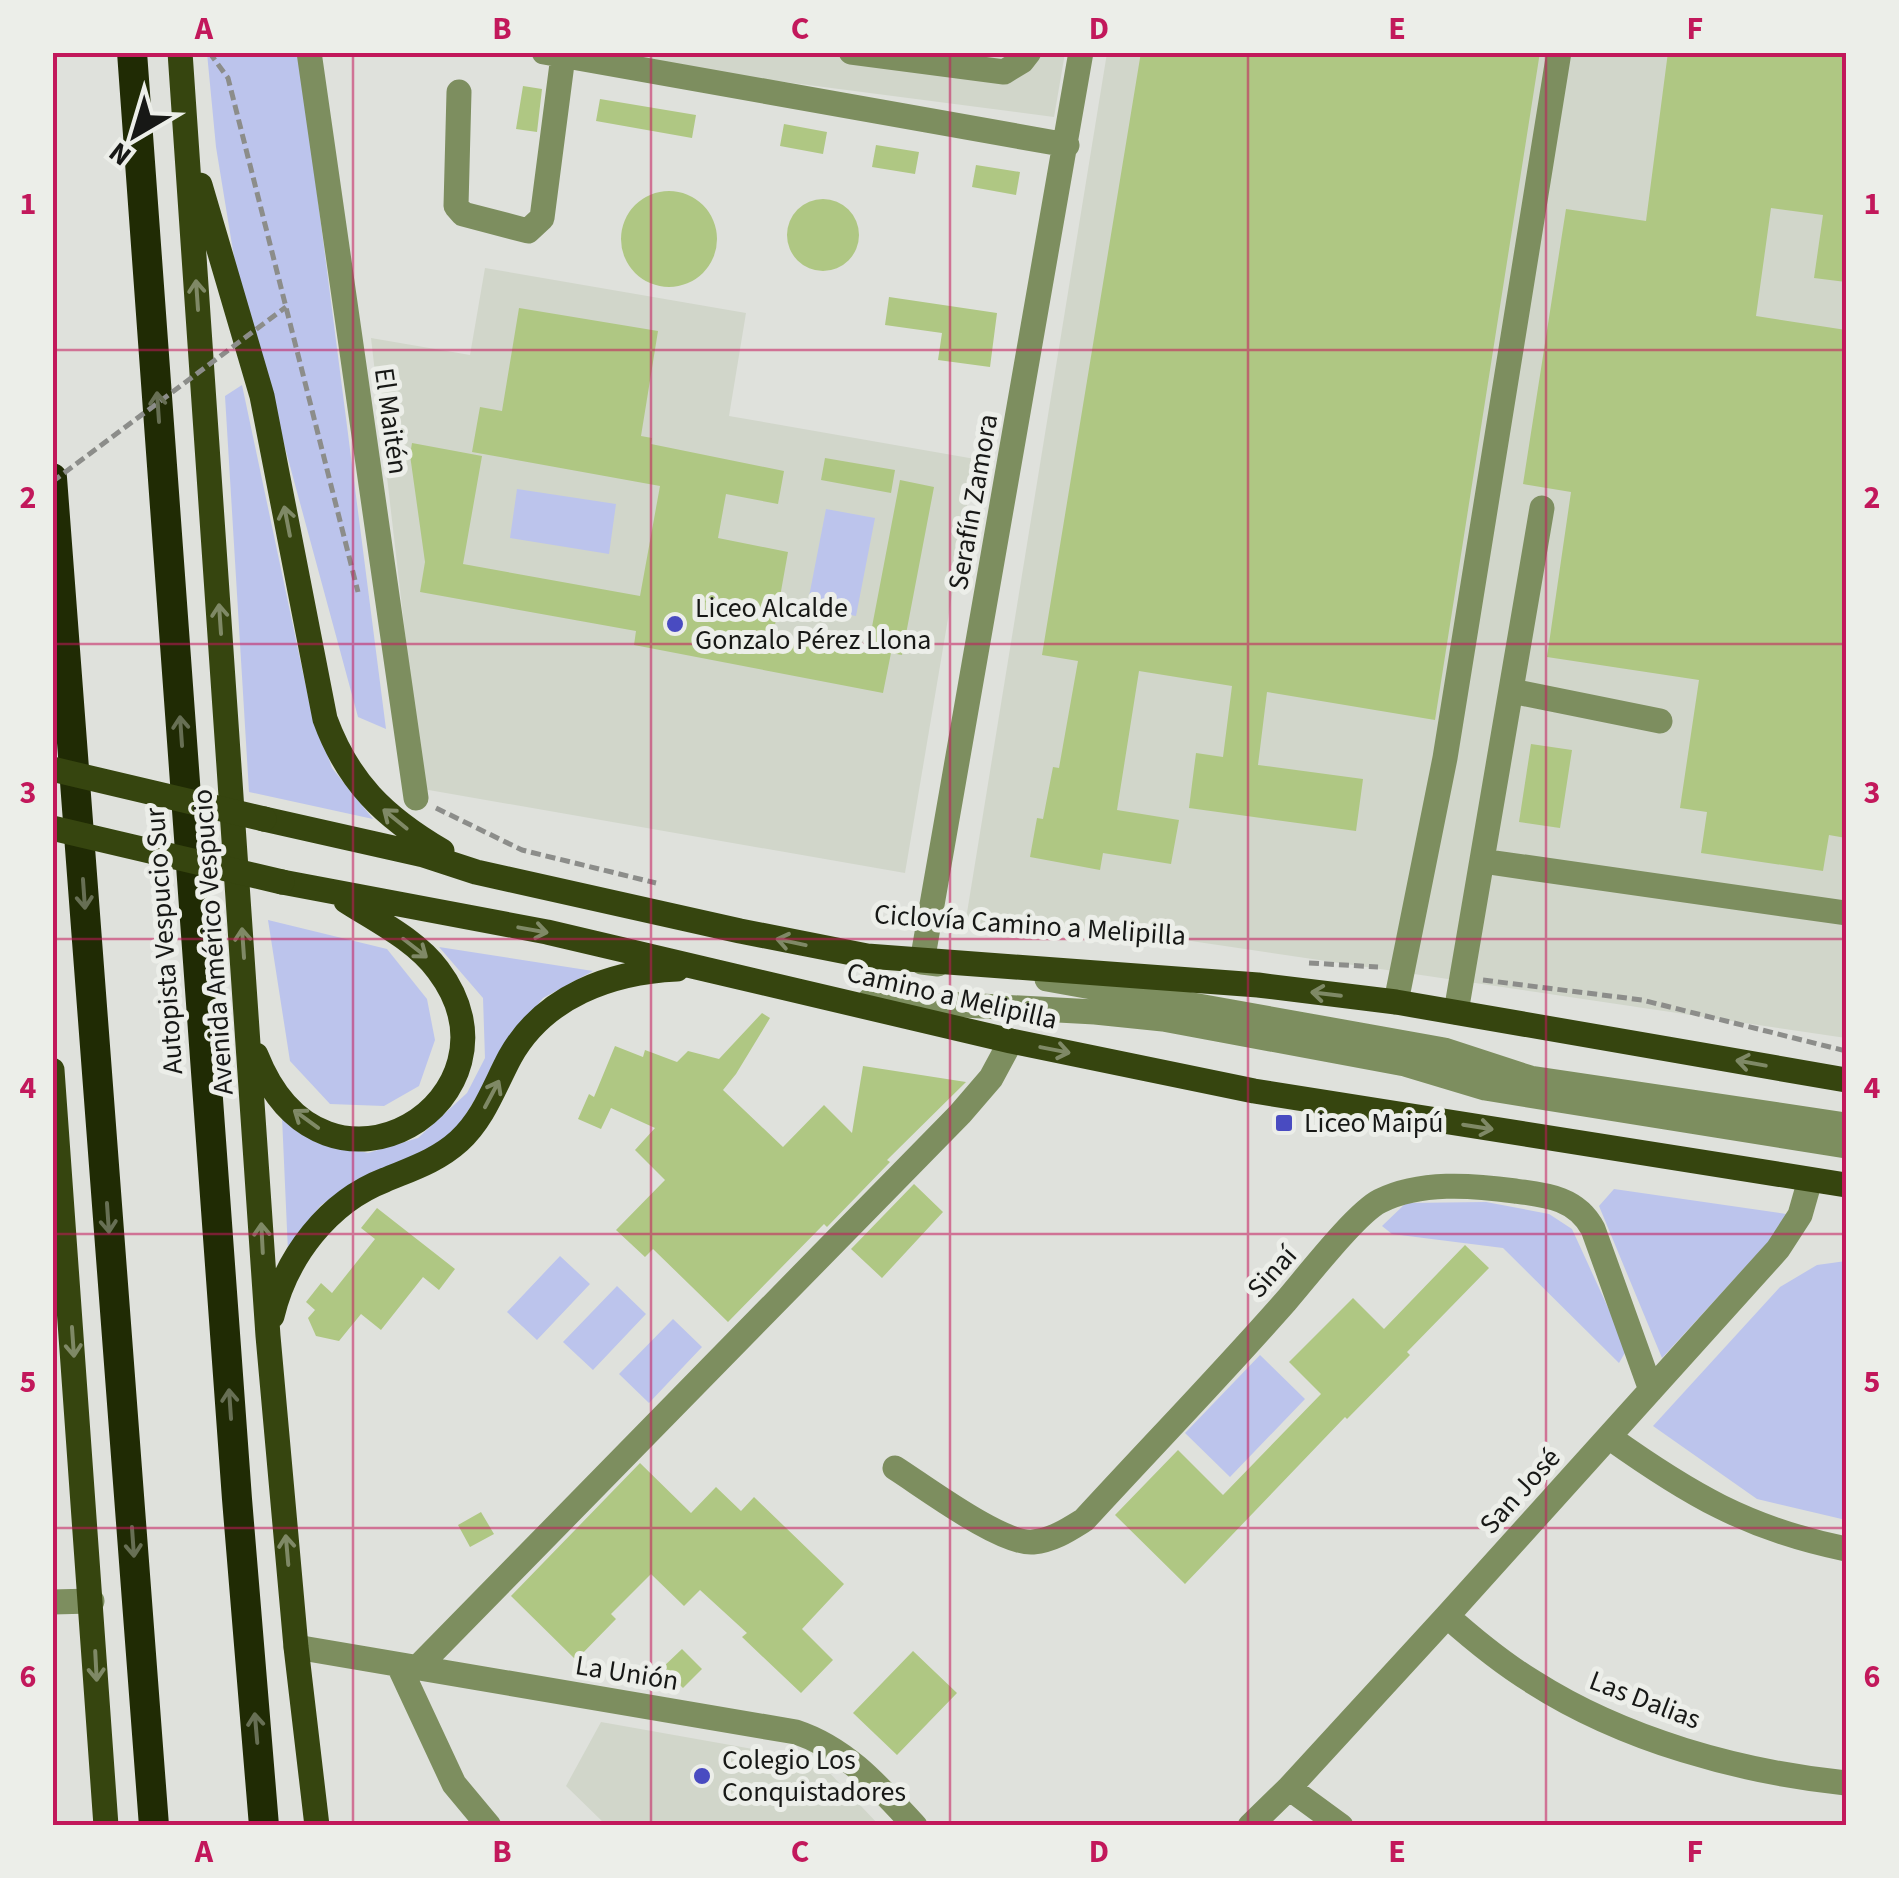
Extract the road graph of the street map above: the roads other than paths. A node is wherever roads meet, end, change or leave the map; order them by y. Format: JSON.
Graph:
{"nodes":[{"id":1,"x":132,"y":52,"type":"edge"},
{"id":2,"x":180,"y":52,"type":"edge"},
{"id":3,"x":309,"y":52,"type":"edge"},
{"id":4,"x":851,"y":52,"type":"edge"},
{"id":5,"x":1029,"y":52,"type":"edge"},
{"id":6,"x":1081,"y":52,"type":"edge"},
{"id":7,"x":1560,"y":52,"type":"edge"},
{"id":8,"x":553,"y":54,"type":"edge"},
{"id":9,"x":459,"y":92,"type":"dead end"},
{"id":10,"x":184,"y":126,"type":"junction"},
{"id":11,"x":1067,"y":145,"type":"junction"},
{"id":12,"x":52,"y":480,"type":"edge"},
{"id":13,"x":1542,"y":508,"type":"dead end"},
{"id":14,"x":1511,"y":691,"type":"junction"},
{"id":15,"x":1660,"y":721,"type":"dead end"},
{"id":16,"x":52,"y":769,"type":"edge"},
{"id":17,"x":416,"y":798,"type":"road end"},
{"id":18,"x":52,"y":828,"type":"edge"},
{"id":19,"x":1482,"y":861,"type":"junction"},
{"id":20,"x":476,"y":872,"type":"junction"},
{"id":21,"x":334,"y":893,"type":"junction"},
{"id":22,"x":1846,"y":913,"type":"edge"},
{"id":23,"x":922,"y":962,"type":"junction"},
{"id":24,"x":702,"y":968,"type":"junction"},
{"id":25,"x":823,"y":998,"type":"junction"},
{"id":26,"x":1396,"y":1002,"type":"junction"},
{"id":27,"x":1456,"y":1012,"type":"junction"},
{"id":28,"x":250,"y":1040,"type":"junction"},
{"id":29,"x":1011,"y":1042,"type":"junction"},
{"id":30,"x":52,"y":1070,"type":"edge"},
{"id":31,"x":1846,"y":1080,"type":"edge"},
{"id":32,"x":1846,"y":1125,"type":"edge"},
{"id":33,"x":1846,"y":1146,"type":"edge"},
{"id":34,"x":1810,"y":1180,"type":"junction"},
{"id":35,"x":1846,"y":1186,"type":"edge"},
{"id":36,"x":59,"y":1246,"type":"edge"},
{"id":37,"x":268,"y":1336,"type":"junction"},
{"id":38,"x":1651,"y":1390,"type":"junction"},
{"id":39,"x":1609,"y":1437,"type":"junction"},
{"id":40,"x":896,"y":1468,"type":"dead end"},
{"id":41,"x":1846,"y":1550,"type":"edge"},
{"id":42,"x":52,"y":1602,"type":"edge"},
{"id":43,"x":92,"y":1602,"type":"junction"},
{"id":44,"x":1447,"y":1616,"type":"junction"},
{"id":45,"x":296,"y":1647,"type":"junction"},
{"id":46,"x":407,"y":1668,"type":"junction"},
{"id":47,"x":1846,"y":1783,"type":"edge"},
{"id":48,"x":1289,"y":1788,"type":"junction"},
{"id":49,"x":106,"y":1826,"type":"edge"},
{"id":50,"x":154,"y":1826,"type":"edge"},
{"id":51,"x":264,"y":1826,"type":"edge"},
{"id":52,"x":317,"y":1826,"type":"edge"},
{"id":53,"x":489,"y":1826,"type":"edge"},
{"id":54,"x":915,"y":1826,"type":"edge"},
{"id":55,"x":1250,"y":1826,"type":"edge"},
{"id":56,"x":1340,"y":1826,"type":"edge"}],
"edges":[{"from":51,"to":1,"type":"highway","name":"Autopista Vespucio Sur","one_way":true},
{"from":2,"to":10,"type":"main road","name":"Avenida Américo Vespucio"},
{"from":3,"to":17,"type":"street","name":"El Maitén"},
{"from":4,"to":5,"type":"street"},
{"from":6,"to":11,"type":"street","name":"Serafín Zamora"},
{"from":7,"to":26,"type":"street"},
{"from":8,"to":9,"type":"street"},
{"from":8,"to":11,"type":"street"},
{"from":20,"to":10,"type":"main road","one_way":true},
{"from":28,"to":10,"type":"main road","name":"Avenida Américo Vespucio","one_way":true},
{"from":11,"to":23,"type":"street","name":"Serafín Zamora"},
{"from":12,"to":50,"type":"highway","one_way":true},
{"from":13,"to":14,"type":"street"},
{"from":14,"to":15,"type":"street"},
{"from":14,"to":19,"type":"street"},
{"from":16,"to":20,"type":"main road","name":"Camino a Melipilla","bridge":true},
{"from":18,"to":21,"type":"main road","name":"Camino a Melipilla","bridge":true},
{"from":19,"to":22,"type":"street"},
{"from":19,"to":27,"type":"street"},
{"from":23,"to":20,"type":"main road","name":"Camino a Melipilla","one_way":true},
{"from":21,"to":24,"type":"main road","name":"Camino a Melipilla","one_way":true},
{"from":21,"to":28,"type":"main road","one_way":true},
{"from":26,"to":23,"type":"main road","name":"Camino a Melipilla","one_way":true},
{"from":23,"to":32,"type":"street"},
{"from":24,"to":25,"type":"main road","name":"Camino a Melipilla"},
{"from":37,"to":24,"type":"main road","one_way":true},
{"from":25,"to":29,"type":"main road","name":"Camino a Melipilla"},
{"from":25,"to":33,"type":"street"},
{"from":26,"to":27,"type":"main road","name":"Camino a Melipilla"},
{"from":31,"to":27,"type":"main road","name":"Camino a Melipilla","one_way":true},
{"from":37,"to":28,"type":"main road","name":"Avenida Américo Vespucio","one_way":true},
{"from":29,"to":34,"type":"main road","name":"Camino a Melipilla","one_way":true},
{"from":29,"to":46,"type":"street"},
{"from":30,"to":36,"type":"main road"},
{"from":34,"to":35,"type":"main road","name":"Camino a Melipilla"},
{"from":34,"to":38,"type":"street","name":"San José"},
{"from":36,"to":43,"type":"main road","one_way":true},
{"from":45,"to":37,"type":"main road","name":"Avenida Américo Vespucio","one_way":true},
{"from":38,"to":39,"type":"street","name":"San José"},
{"from":38,"to":40,"type":"street","name":"Sinaí"},
{"from":39,"to":41,"type":"street"},
{"from":39,"to":44,"type":"street","name":"San José"},
{"from":42,"to":43,"type":"street"},
{"from":43,"to":49,"type":"main road","one_way":true},
{"from":44,"to":47,"type":"street","name":"Las Dalias"},
{"from":44,"to":48,"type":"street","name":"San José"},
{"from":45,"to":46,"type":"street","name":"La Unión"},
{"from":45,"to":52,"type":"main road","name":"Avenida Américo Vespucio"},
{"from":46,"to":53,"type":"street"},
{"from":46,"to":54,"type":"street","name":"La Unión"},
{"from":48,"to":55,"type":"street","name":"San José"},
{"from":48,"to":56,"type":"street"}]}
